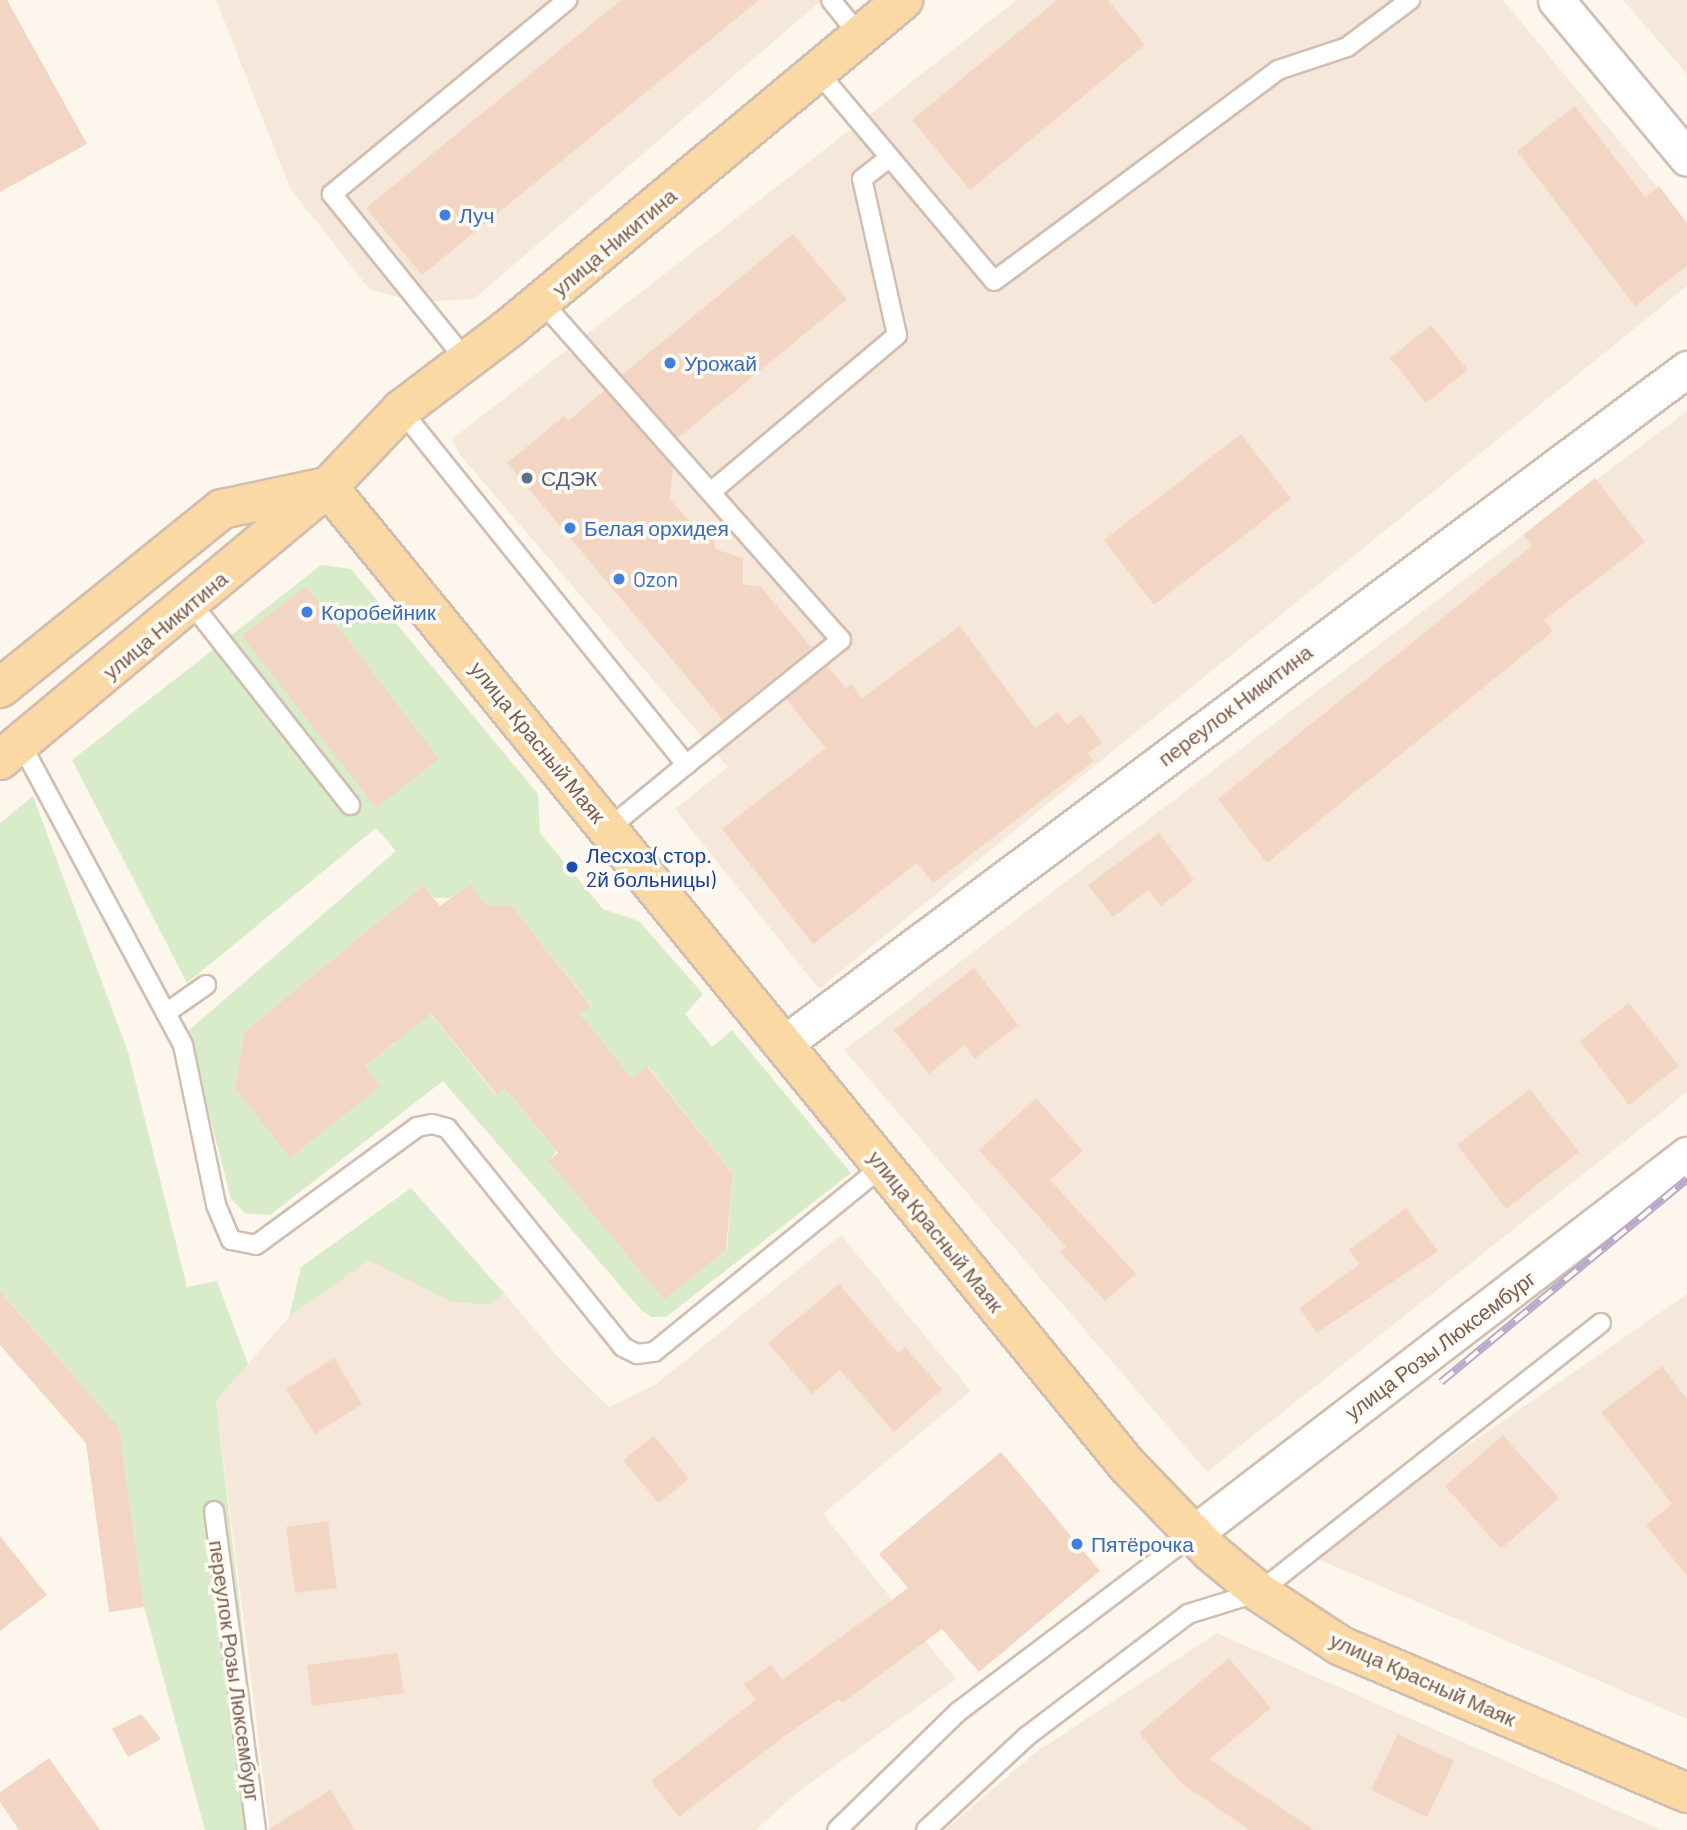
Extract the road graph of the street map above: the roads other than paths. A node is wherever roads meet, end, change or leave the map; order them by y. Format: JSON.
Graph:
{"nodes":[{"id":1,"x":567,"y":0,"type":"edge"},
{"id":2,"x":831,"y":0,"type":"edge"},
{"id":3,"x":903,"y":0,"type":"edge"},
{"id":4,"x":1410,"y":0,"type":"edge"},
{"id":5,"x":1556,"y":0,"type":"edge"},
{"id":6,"x":860,"y":36,"type":"junction"},
{"id":7,"x":818,"y":72,"type":"junction"},
{"id":8,"x":889,"y":158,"type":"junction"},
{"id":9,"x":1687,"y":158,"type":"edge"},
{"id":10,"x":542,"y":302,"type":"junction"},
{"id":11,"x":464,"y":359,"type":"junction"},
{"id":12,"x":1687,"y":369,"type":"edge"},
{"id":13,"x":401,"y":410,"type":"junction"},
{"id":14,"x":328,"y":487,"type":"junction"},
{"id":15,"x":712,"y":491,"type":"junction"},
{"id":16,"x":192,"y":604,"type":"junction"},
{"id":17,"x":0,"y":688,"type":"edge"},
{"id":18,"x":11,"y":752,"type":"edge"},
{"id":19,"x":686,"y":765,"type":"junction"},
{"id":20,"x":351,"y":805,"type":"dead end"},
{"id":21,"x":609,"y":828,"type":"junction"},
{"id":22,"x":206,"y":985,"type":"dead end"},
{"id":23,"x":166,"y":1013,"type":"junction"},
{"id":24,"x":785,"y":1043,"type":"junction"},
{"id":25,"x":1687,"y":1155,"type":"edge"},
{"id":26,"x":883,"y":1166,"type":"junction"},
{"id":27,"x":1601,"y":1323,"type":"dead end"},
{"id":28,"x":214,"y":1511,"type":"dead end"},
{"id":29,"x":1193,"y":1534,"type":"junction"},
{"id":30,"x":1259,"y":1592,"type":"junction"},
{"id":31,"x":1687,"y":1793,"type":"edge"},
{"id":32,"x":256,"y":1830,"type":"edge"},
{"id":33,"x":836,"y":1830,"type":"edge"},
{"id":34,"x":926,"y":1830,"type":"edge"}],
"edges":[{"from":1,"to":11,"type":"lane"},
{"from":2,"to":6,"type":"lane"},
{"from":3,"to":6,"type":"main road","name":"улица Никитина"},
{"from":4,"to":8,"type":"lane"},
{"from":5,"to":9,"type":"street"},
{"from":6,"to":7,"type":"main road","name":"улица Никитина"},
{"from":7,"to":8,"type":"lane"},
{"from":7,"to":10,"type":"main road","name":"улица Никитина"},
{"from":8,"to":15,"type":"lane"},
{"from":10,"to":11,"type":"main road","name":"улица Никитина"},
{"from":10,"to":15,"type":"lane"},
{"from":11,"to":13,"type":"main road","name":"улица Никитина"},
{"from":12,"to":24,"type":"street","name":"переулок Никитина"},
{"from":13,"to":14,"type":"main road","name":"улица Никитина"},
{"from":13,"to":19,"type":"lane"},
{"from":14,"to":16,"type":"main road","name":"улица Никитина"},
{"from":14,"to":17,"type":"main road"},
{"from":14,"to":21,"type":"main road","name":"улица Красный Маяк"},
{"from":15,"to":19,"type":"lane"},
{"from":16,"to":18,"type":"main road","name":"улица Никитина"},
{"from":16,"to":20,"type":"lane"},
{"from":18,"to":23,"type":"lane"},
{"from":19,"to":21,"type":"lane"},
{"from":21,"to":24,"type":"main road","name":"улица Красный Маяк"},
{"from":22,"to":23,"type":"lane"},
{"from":23,"to":26,"type":"lane"},
{"from":24,"to":26,"type":"main road","name":"улица Красный Маяк"},
{"from":25,"to":29,"type":"street","name":"улица Розы Люксембург"},
{"from":26,"to":29,"type":"main road","name":"улица Красный Маяк"},
{"from":27,"to":30,"type":"lane"},
{"from":28,"to":32,"type":"lane","name":"переулок Розы Люксембург"},
{"from":29,"to":30,"type":"main road","name":"улица Красный Маяк"},
{"from":29,"to":33,"type":"lane"},
{"from":30,"to":31,"type":"main road","name":"улица Красный Маяк"},
{"from":30,"to":34,"type":"lane"}]}
